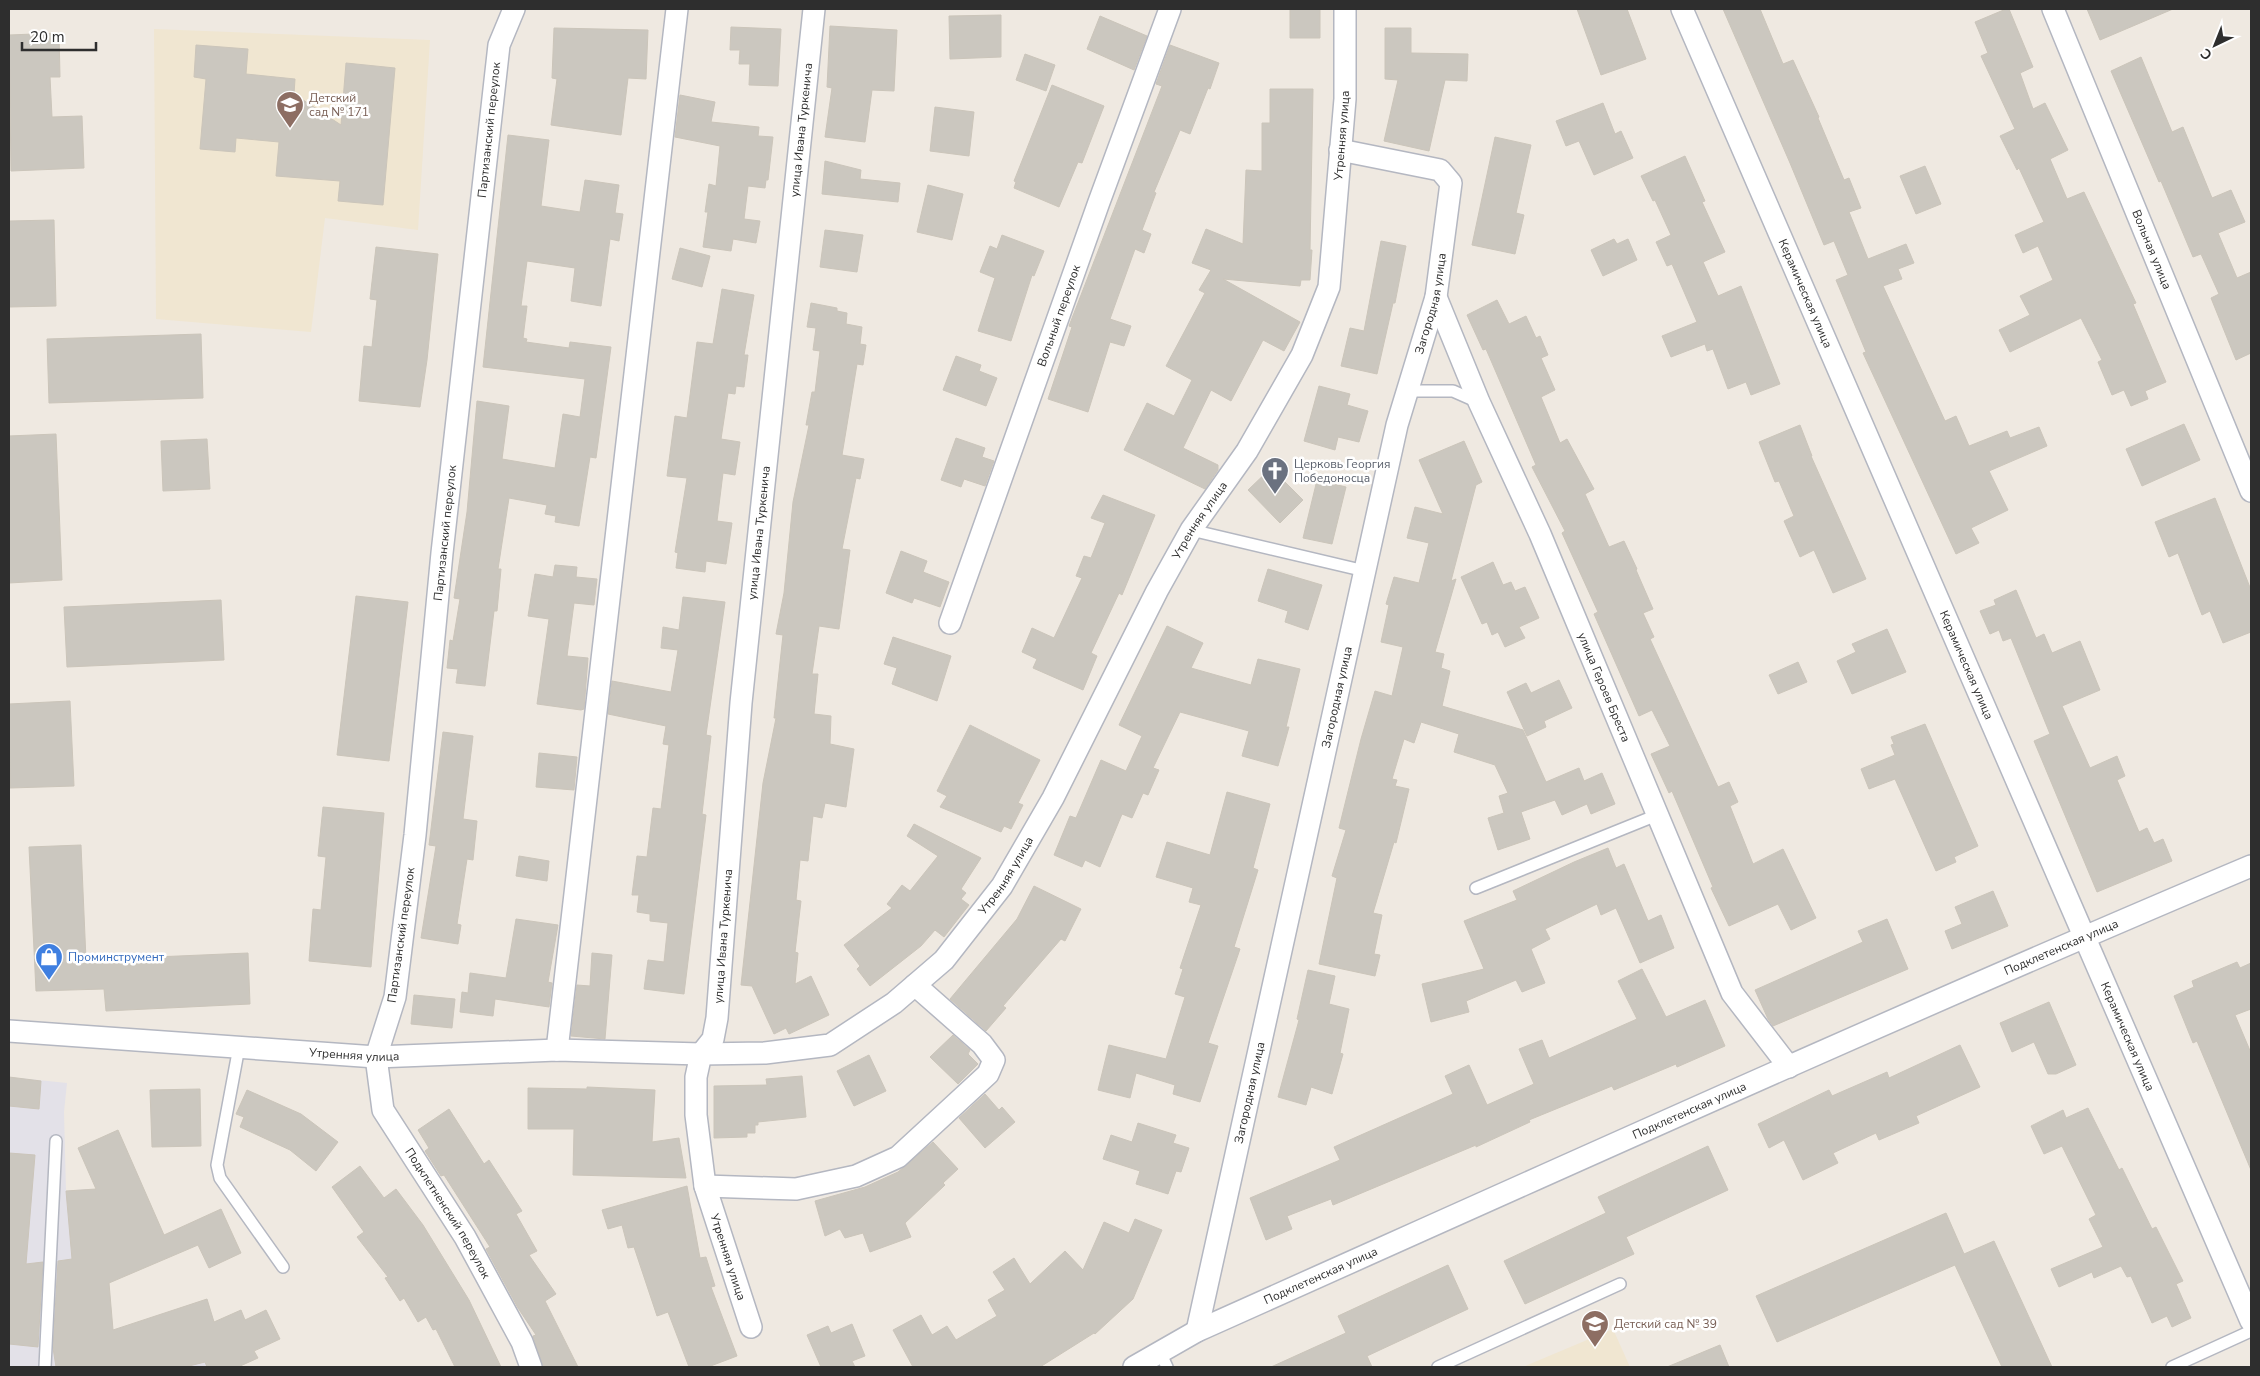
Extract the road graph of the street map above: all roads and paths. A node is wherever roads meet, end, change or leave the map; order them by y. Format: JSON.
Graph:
{"nodes":[{"id":1,"x":514,"y":9,"type":"edge"},
{"id":2,"x":677,"y":9,"type":"edge"},
{"id":3,"x":814,"y":9,"type":"edge"},
{"id":4,"x":1170,"y":9,"type":"edge"},
{"id":5,"x":1345,"y":9,"type":"edge"},
{"id":6,"x":1682,"y":9,"type":"edge"},
{"id":7,"x":2053,"y":9,"type":"edge"},
{"id":8,"x":1340,"y":150,"type":"junction"},
{"id":9,"x":1436,"y":297,"type":"junction"},
{"id":10,"x":1407,"y":391,"type":"junction"},
{"id":11,"x":1479,"y":402,"type":"junction"},
{"id":12,"x":2251,"y":491,"type":"edge"},
{"id":13,"x":1191,"y":530,"type":"junction"},
{"id":14,"x":1365,"y":570,"type":"junction"},
{"id":15,"x":950,"y":623,"type":"dead end"},
{"id":16,"x":1657,"y":815,"type":"junction"},
{"id":17,"x":2251,"y":866,"type":"edge"},
{"id":18,"x":1476,"y":888,"type":"dead end"},
{"id":19,"x":2085,"y":936,"type":"junction"},
{"id":20,"x":915,"y":985,"type":"junction"},
{"id":21,"x":9,"y":1031,"type":"edge"},
{"id":22,"x":239,"y":1047,"type":"junction"},
{"id":23,"x":557,"y":1050,"type":"junction"},
{"id":24,"x":701,"y":1054,"type":"junction"},
{"id":25,"x":376,"y":1057,"type":"junction"},
{"id":26,"x":1789,"y":1067,"type":"junction"},
{"id":27,"x":56,"y":1141,"type":"dead end"},
{"id":28,"x":705,"y":1186,"type":"junction"},
{"id":29,"x":283,"y":1266,"type":"dead end"},
{"id":30,"x":1620,"y":1284,"type":"dead end"},
{"id":31,"x":2246,"y":1295,"type":"edge"},
{"id":32,"x":2251,"y":1321,"type":"edge"},
{"id":33,"x":751,"y":1327,"type":"dead end"},
{"id":34,"x":1197,"y":1331,"type":"junction"},
{"id":35,"x":2251,"y":1331,"type":"edge"},
{"id":36,"x":1164,"y":1360,"type":"edge"},
{"id":37,"x":45,"y":1367,"type":"edge"},
{"id":38,"x":531,"y":1367,"type":"edge"},
{"id":39,"x":1134,"y":1367,"type":"edge"},
{"id":40,"x":1438,"y":1367,"type":"edge"},
{"id":41,"x":2172,"y":1367,"type":"edge"}],
"edges":[{"from":1,"to":25,"type":"street","name":"Партизанский переулок"},
{"from":2,"to":23,"type":"street"},
{"from":3,"to":24,"type":"street","name":"улица Ивана Туркенича"},
{"from":4,"to":15,"type":"street","name":"Вольный переулок"},
{"from":5,"to":8,"type":"street","name":"Утренняя улица"},
{"from":6,"to":19,"type":"street","name":"Керамическая улица"},
{"from":7,"to":12,"type":"street","name":"Вольная улица"},
{"from":8,"to":9,"type":"street","name":"Загородная улица"},
{"from":8,"to":13,"type":"street","name":"Утренняя улица"},
{"from":9,"to":10,"type":"street","name":"Загородная улица"},
{"from":9,"to":11,"type":"street","name":"улица Героев Бреста"},
{"from":10,"to":11,"type":"lane"},
{"from":10,"to":14,"type":"street","name":"Загородная улица"},
{"from":11,"to":16,"type":"street","name":"улица Героев Бреста"},
{"from":13,"to":14,"type":"lane"},
{"from":13,"to":20,"type":"street","name":"Утренняя улица"},
{"from":14,"to":34,"type":"street","name":"Загородная улица"},
{"from":16,"to":18,"type":"lane"},
{"from":16,"to":26,"type":"street","name":"улица Героев Бреста"},
{"from":17,"to":19,"type":"street","name":"Подклетенская улица"},
{"from":19,"to":26,"type":"street","name":"Подклетенская улица"},
{"from":19,"to":31,"type":"street","name":"Керамическая улица"},
{"from":20,"to":24,"type":"street","name":"Утренняя улица"},
{"from":20,"to":28,"type":"street"},
{"from":21,"to":22,"type":"street","name":"Утренняя улица"},
{"from":22,"to":25,"type":"street","name":"Утренняя улица"},
{"from":22,"to":29,"type":"lane"},
{"from":23,"to":24,"type":"street","name":"Утренняя улица"},
{"from":23,"to":25,"type":"street","name":"Утренняя улица"},
{"from":24,"to":28,"type":"street","name":"Утренняя улица"},
{"from":25,"to":38,"type":"street","name":"Подклетненский переулок"},
{"from":26,"to":34,"type":"street","name":"Подклетенская улица"},
{"from":27,"to":37,"type":"lane"},
{"from":28,"to":33,"type":"street","name":"Утренняя улица"},
{"from":30,"to":40,"type":"lane"},
{"from":31,"to":32,"type":"street","name":"Керамическая улица"},
{"from":34,"to":36,"type":"street","name":"Подклетенская улица"},
{"from":35,"to":41,"type":"lane"},
{"from":36,"to":39,"type":"street","name":"Подклетенская улица"}]}
